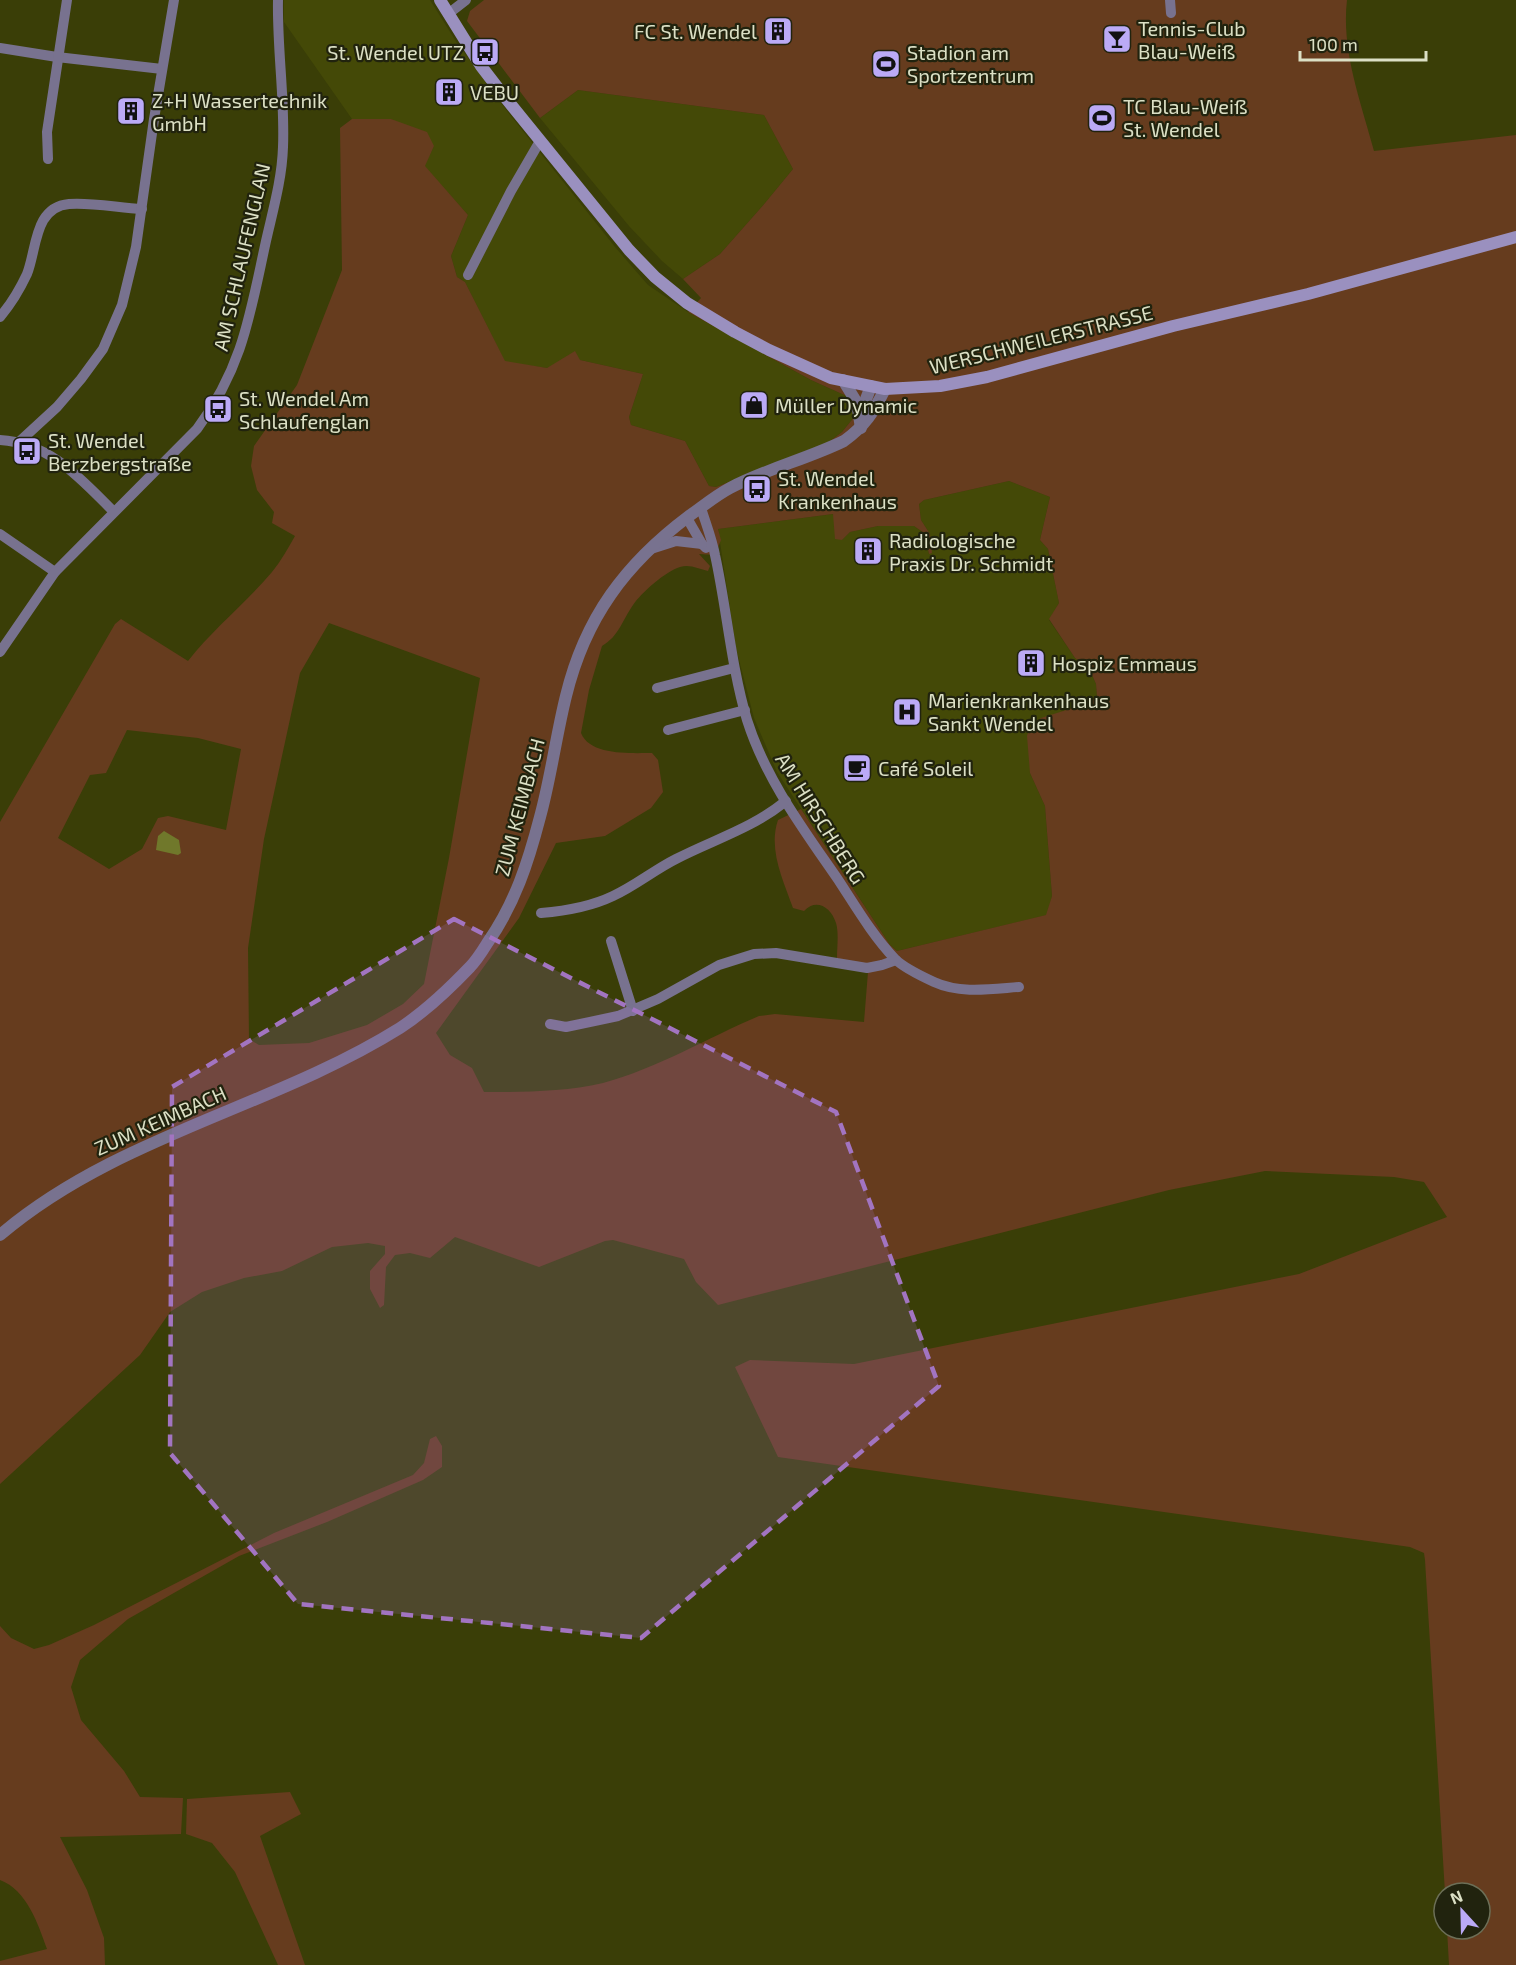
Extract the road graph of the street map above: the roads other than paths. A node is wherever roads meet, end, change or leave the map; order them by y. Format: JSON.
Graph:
{"nodes":[{"id":1,"x":67,"y":0,"type":"edge"},
{"id":2,"x":174,"y":0,"type":"edge"},
{"id":3,"x":278,"y":0,"type":"edge"},
{"id":4,"x":440,"y":0,"type":"edge"},
{"id":5,"x":466,"y":0,"type":"edge"},
{"id":6,"x":1170,"y":0,"type":"edge"},
{"id":7,"x":1171,"y":13,"type":"dead end"},
{"id":8,"x":448,"y":14,"type":"junction"},
{"id":9,"x":0,"y":48,"type":"edge"},
{"id":10,"x":57,"y":57,"type":"junction"},
{"id":11,"x":162,"y":69,"type":"junction"},
{"id":12,"x":540,"y":141,"type":"junction"},
{"id":13,"x":48,"y":159,"type":"dead end"},
{"id":14,"x":142,"y":209,"type":"junction"},
{"id":15,"x":1516,"y":237,"type":"edge"},
{"id":16,"x":468,"y":275,"type":"dead end"},
{"id":17,"x":0,"y":317,"type":"edge"},
{"id":18,"x":843,"y":380,"type":"junction"},
{"id":19,"x":871,"y":386,"type":"junction"},
{"id":20,"x":885,"y":389,"type":"junction"},
{"id":21,"x":860,"y":421,"type":"junction"},
{"id":22,"x":0,"y":440,"type":"edge"},
{"id":23,"x":19,"y":442,"type":"junction"},
{"id":24,"x":701,"y":508,"type":"junction"},
{"id":25,"x":113,"y":511,"type":"junction"},
{"id":26,"x":687,"y":518,"type":"junction"},
{"id":27,"x":0,"y":534,"type":"edge"},
{"id":28,"x":702,"y":544,"type":"junction"},
{"id":29,"x":648,"y":550,"type":"junction"},
{"id":30,"x":715,"y":555,"type":"junction"},
{"id":31,"x":54,"y":572,"type":"junction"},
{"id":32,"x":0,"y":652,"type":"edge"},
{"id":33,"x":734,"y":668,"type":"junction"},
{"id":34,"x":657,"y":688,"type":"dead end"},
{"id":35,"x":745,"y":710,"type":"junction"},
{"id":36,"x":668,"y":730,"type":"dead end"},
{"id":37,"x":786,"y":801,"type":"junction"},
{"id":38,"x":541,"y":913,"type":"dead end"},
{"id":39,"x":610,"y":941,"type":"dead end"},
{"id":40,"x":896,"y":960,"type":"junction"},
{"id":41,"x":1019,"y":987,"type":"dead end"},
{"id":42,"x":633,"y":1011,"type":"junction"},
{"id":43,"x":550,"y":1024,"type":"dead end"},
{"id":44,"x":0,"y":1235,"type":"edge"}],
"edges":[{"from":1,"to":10,"type":"street"},
{"from":2,"to":11,"type":"street"},
{"from":3,"to":25,"type":"street","name":"AM SCHLAUFENGLAN"},
{"from":4,"to":8,"type":"main road","name":"WERSCHWEILERSTRASSE"},
{"from":5,"to":8,"type":"street"},
{"from":6,"to":7,"type":"street"},
{"from":8,"to":12,"type":"main road","name":"WERSCHWEILERSTRASSE"},
{"from":9,"to":10,"type":"street"},
{"from":10,"to":11,"type":"street"},
{"from":10,"to":13,"type":"street"},
{"from":11,"to":14,"type":"street"},
{"from":12,"to":16,"type":"street"},
{"from":12,"to":18,"type":"main road","name":"WERSCHWEILERSTRASSE"},
{"from":14,"to":17,"type":"street"},
{"from":14,"to":23,"type":"street"},
{"from":15,"to":20,"type":"main road","name":"WERSCHWEILERSTRASSE"},
{"from":18,"to":19,"type":"main road","name":"WERSCHWEILERSTRASSE"},
{"from":18,"to":21,"type":"street"},
{"from":19,"to":20,"type":"main road","name":"WERSCHWEILERSTRASSE"},
{"from":19,"to":21,"type":"street"},
{"from":20,"to":21,"type":"street","name":"ZUM KEIMBACH"},
{"from":21,"to":24,"type":"street","name":"ZUM KEIMBACH"},
{"from":22,"to":23,"type":"street"},
{"from":23,"to":25,"type":"street"},
{"from":24,"to":26,"type":"street","name":"ZUM KEIMBACH"},
{"from":24,"to":30,"type":"street","name":"AM HIRSCHBERG"},
{"from":25,"to":31,"type":"street","name":"AM SCHLAUFENGLAN"},
{"from":26,"to":28,"type":"street"},
{"from":26,"to":29,"type":"street","name":"ZUM KEIMBACH"},
{"from":27,"to":31,"type":"street"},
{"from":28,"to":29,"type":"street"},
{"from":28,"to":30,"type":"street"},
{"from":29,"to":44,"type":"street","name":"ZUM KEIMBACH"},
{"from":30,"to":33,"type":"street","name":"AM HIRSCHBERG"},
{"from":31,"to":32,"type":"street","name":"AM SCHLAUFENGLAN"},
{"from":33,"to":34,"type":"street"},
{"from":33,"to":35,"type":"street","name":"AM HIRSCHBERG"},
{"from":35,"to":36,"type":"street"},
{"from":35,"to":37,"type":"street","name":"AM HIRSCHBERG"},
{"from":37,"to":38,"type":"street"},
{"from":37,"to":40,"type":"street","name":"AM HIRSCHBERG"},
{"from":39,"to":42,"type":"street"},
{"from":40,"to":41,"type":"street","name":"AM HIRSCHBERG"},
{"from":40,"to":42,"type":"street"},
{"from":42,"to":43,"type":"street"}]}
